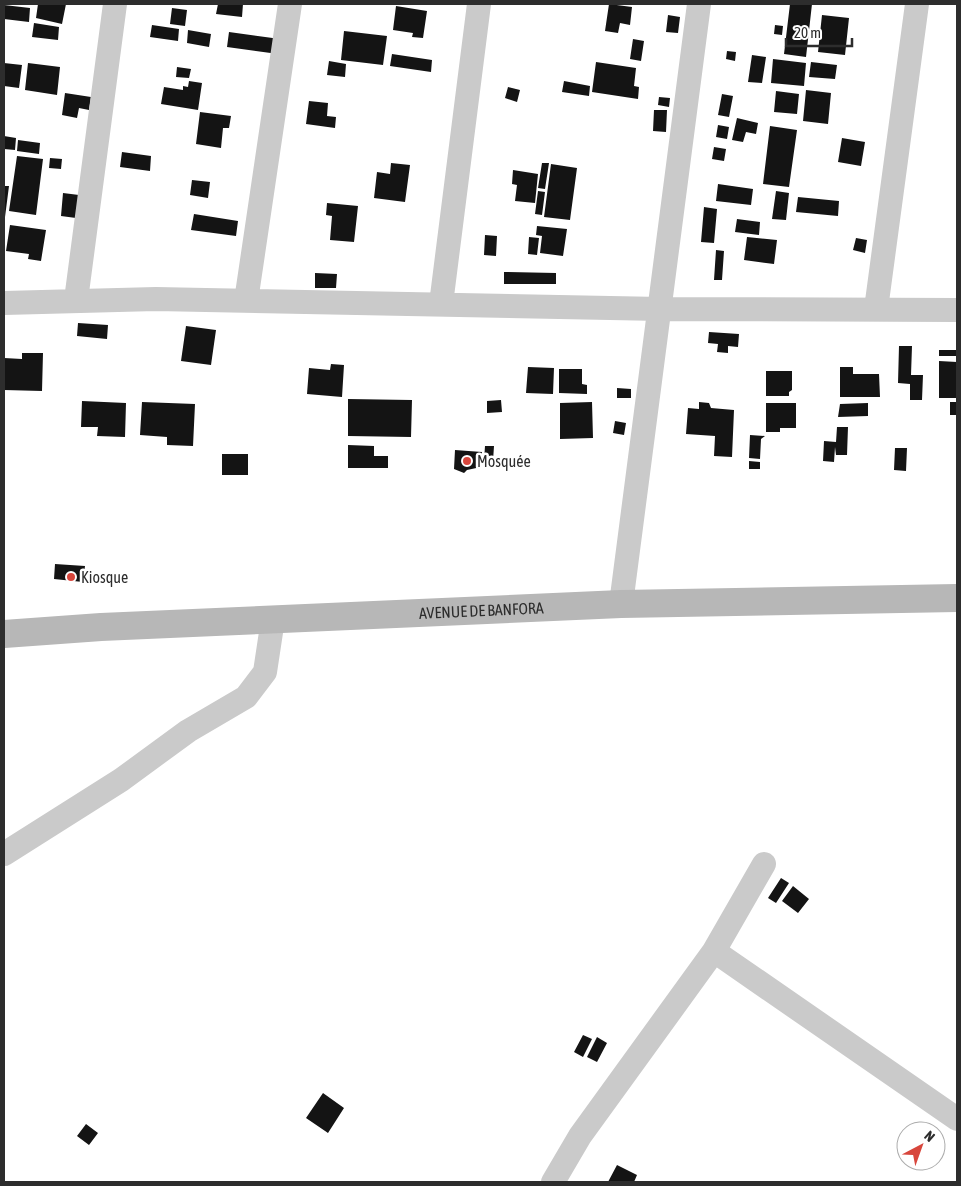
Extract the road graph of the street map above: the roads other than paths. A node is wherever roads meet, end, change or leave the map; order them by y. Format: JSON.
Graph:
{"nodes":[{"id":1,"x":115,"y":4,"type":"edge"},
{"id":2,"x":290,"y":4,"type":"edge"},
{"id":3,"x":479,"y":4,"type":"edge"},
{"id":4,"x":699,"y":4,"type":"edge"},
{"id":5,"x":917,"y":4,"type":"edge"},
{"id":6,"x":76,"y":300,"type":"junction"},
{"id":7,"x":246,"y":300,"type":"junction"},
{"id":8,"x":4,"y":303,"type":"edge"},
{"id":9,"x":441,"y":304,"type":"junction"},
{"id":10,"x":661,"y":309,"type":"junction"},
{"id":11,"x":876,"y":309,"type":"junction"},
{"id":12,"x":957,"y":310,"type":"edge"},
{"id":13,"x":957,"y":598,"type":"edge"},
{"id":14,"x":621,"y":604,"type":"junction"},
{"id":15,"x":273,"y":619,"type":"junction"},
{"id":16,"x":4,"y":634,"type":"edge"},
{"id":17,"x":4,"y":854,"type":"edge"},
{"id":18,"x":764,"y":864,"type":"dead end"},
{"id":19,"x":714,"y":951,"type":"junction"},
{"id":20,"x":957,"y":1119,"type":"edge"},
{"id":21,"x":553,"y":1182,"type":"edge"}],
"edges":[{"from":1,"to":6,"type":"street"},
{"from":2,"to":7,"type":"street"},
{"from":3,"to":9,"type":"street"},
{"from":4,"to":10,"type":"street"},
{"from":5,"to":11,"type":"street"},
{"from":6,"to":7,"type":"street"},
{"from":6,"to":8,"type":"street"},
{"from":7,"to":9,"type":"street"},
{"from":9,"to":10,"type":"street"},
{"from":10,"to":11,"type":"street"},
{"from":10,"to":14,"type":"street"},
{"from":11,"to":12,"type":"street"},
{"from":13,"to":14,"type":"main road","name":"AVENUE DE BANFORA"},
{"from":14,"to":15,"type":"main road","name":"AVENUE DE BANFORA"},
{"from":15,"to":16,"type":"main road","name":"AVENUE DE BANFORA"},
{"from":15,"to":17,"type":"street"},
{"from":18,"to":19,"type":"street"},
{"from":19,"to":20,"type":"street"},
{"from":19,"to":21,"type":"street"}]}
